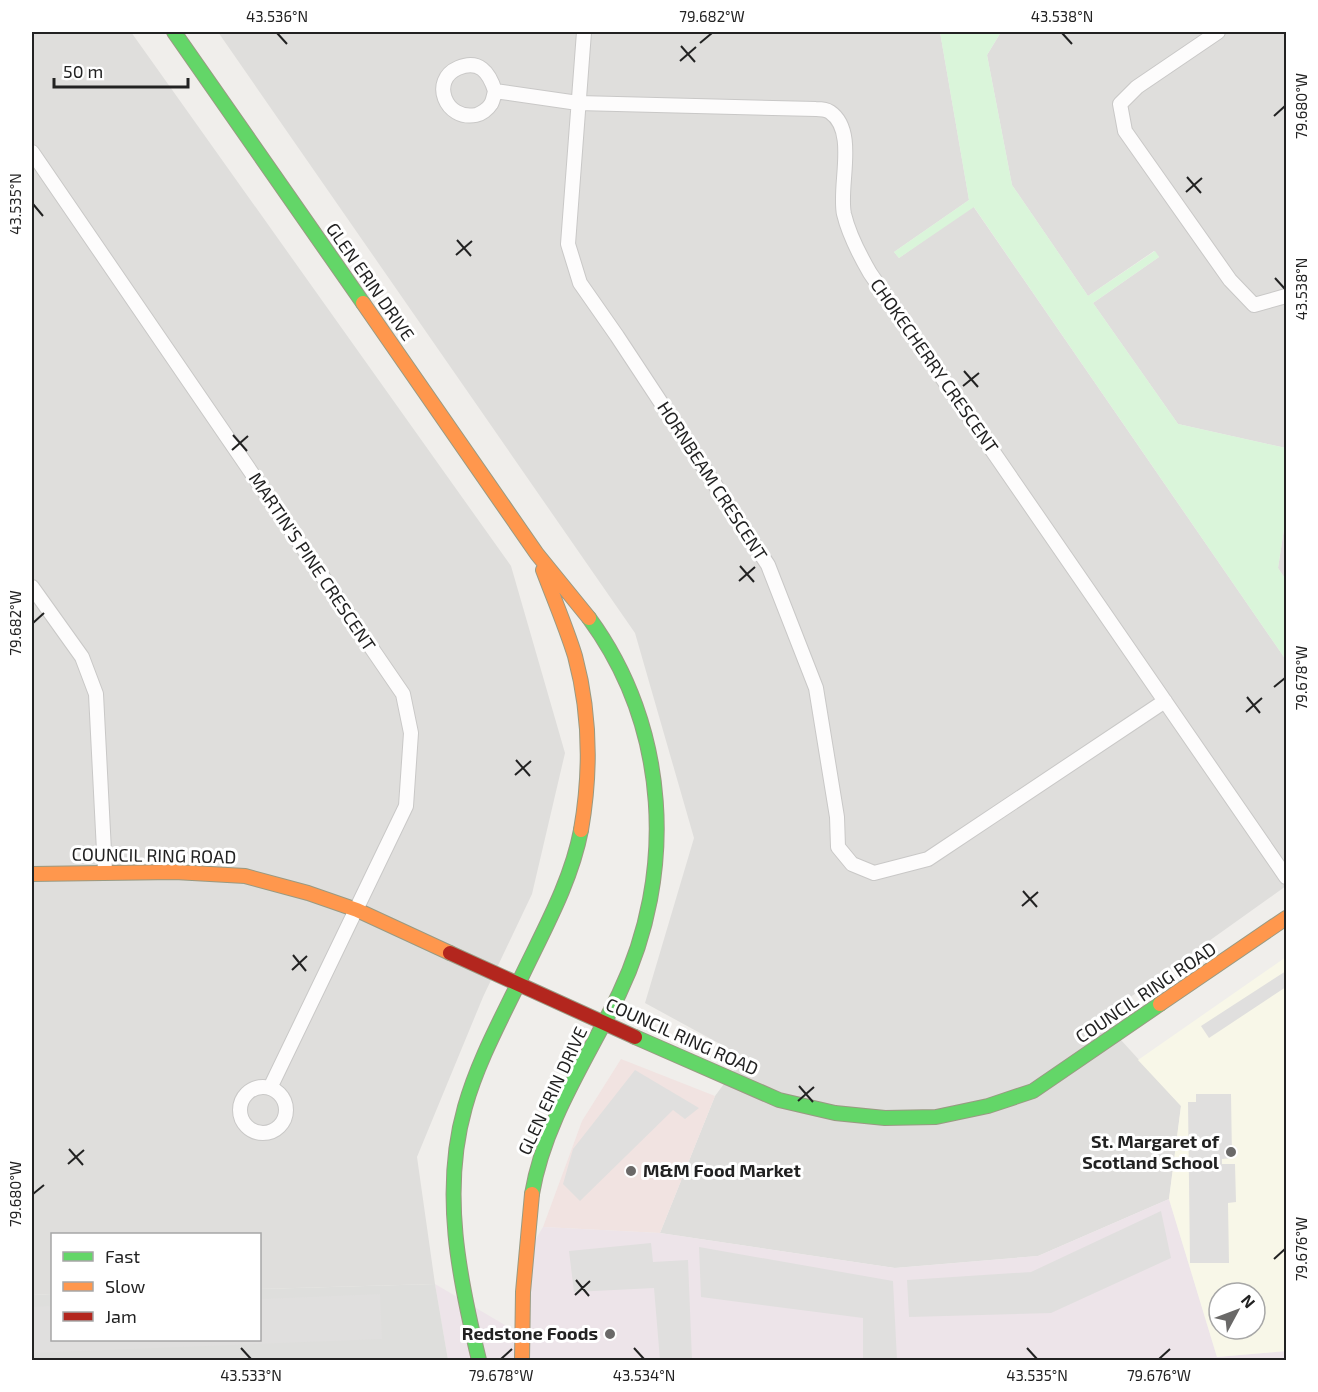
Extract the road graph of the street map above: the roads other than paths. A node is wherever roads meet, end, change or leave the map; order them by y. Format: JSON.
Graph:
{"nodes":[{"id":1,"x":174,"y":32,"type":"edge"},
{"id":2,"x":584,"y":32,"type":"edge"},
{"id":3,"x":1218,"y":32,"type":"edge"},
{"id":4,"x":495,"y":91,"type":"dead end"},
{"id":5,"x":578,"y":103,"type":"junction"},
{"id":6,"x":32,"y":152,"type":"edge"},
{"id":7,"x":1287,"y":296,"type":"edge"},
{"id":8,"x":537,"y":554,"type":"junction"},
{"id":9,"x":32,"y":587,"type":"edge"},
{"id":10,"x":1165,"y":701,"type":"junction"},
{"id":11,"x":105,"y":872,"type":"junction"},
{"id":12,"x":32,"y":874,"type":"edge"},
{"id":13,"x":1287,"y":878,"type":"edge"},
{"id":14,"x":357,"y":910,"type":"junction"},
{"id":15,"x":1287,"y":918,"type":"edge"},
{"id":16,"x":518,"y":985,"type":"junction"},
{"id":17,"x":605,"y":1022,"type":"junction"},
{"id":18,"x":270,"y":1088,"type":"dead end"},
{"id":19,"x":478,"y":1360,"type":"edge"},
{"id":20,"x":522,"y":1360,"type":"edge"}],
"edges":[{"from":1,"to":8,"type":"street","name":"GLEN ERIN DRIVE"},
{"from":2,"to":5,"type":"street","name":"HORNBEAM CRESCENT"},
{"from":3,"to":7,"type":"street"},
{"from":4,"to":5,"type":"street","name":"CHOKECHERRY CRESCENT"},
{"from":5,"to":10,"type":"street","name":"CHOKECHERRY CRESCENT"},
{"from":5,"to":10,"type":"street","name":"HORNBEAM CRESCENT"},
{"from":6,"to":14,"type":"street","name":"MARTIN'S PINE CRESCENT"},
{"from":8,"to":16,"type":"street","name":"GLEN ERIN DRIVE"},
{"from":8,"to":17,"type":"street","name":"GLEN ERIN DRIVE"},
{"from":9,"to":11,"type":"street"},
{"from":10,"to":13,"type":"street","name":"CHOKECHERRY CRESCENT"},
{"from":11,"to":12,"type":"street","name":"COUNCIL RING ROAD"},
{"from":11,"to":14,"type":"street","name":"COUNCIL RING ROAD"},
{"from":14,"to":16,"type":"street","name":"COUNCIL RING ROAD"},
{"from":14,"to":18,"type":"street","name":"MARTIN'S PINE CRESCENT"},
{"from":15,"to":17,"type":"street","name":"COUNCIL RING ROAD"},
{"from":16,"to":17,"type":"street","name":"COUNCIL RING ROAD"},
{"from":16,"to":19,"type":"street","name":"GLEN ERIN DRIVE"},
{"from":17,"to":20,"type":"street","name":"GLEN ERIN DRIVE"}]}
